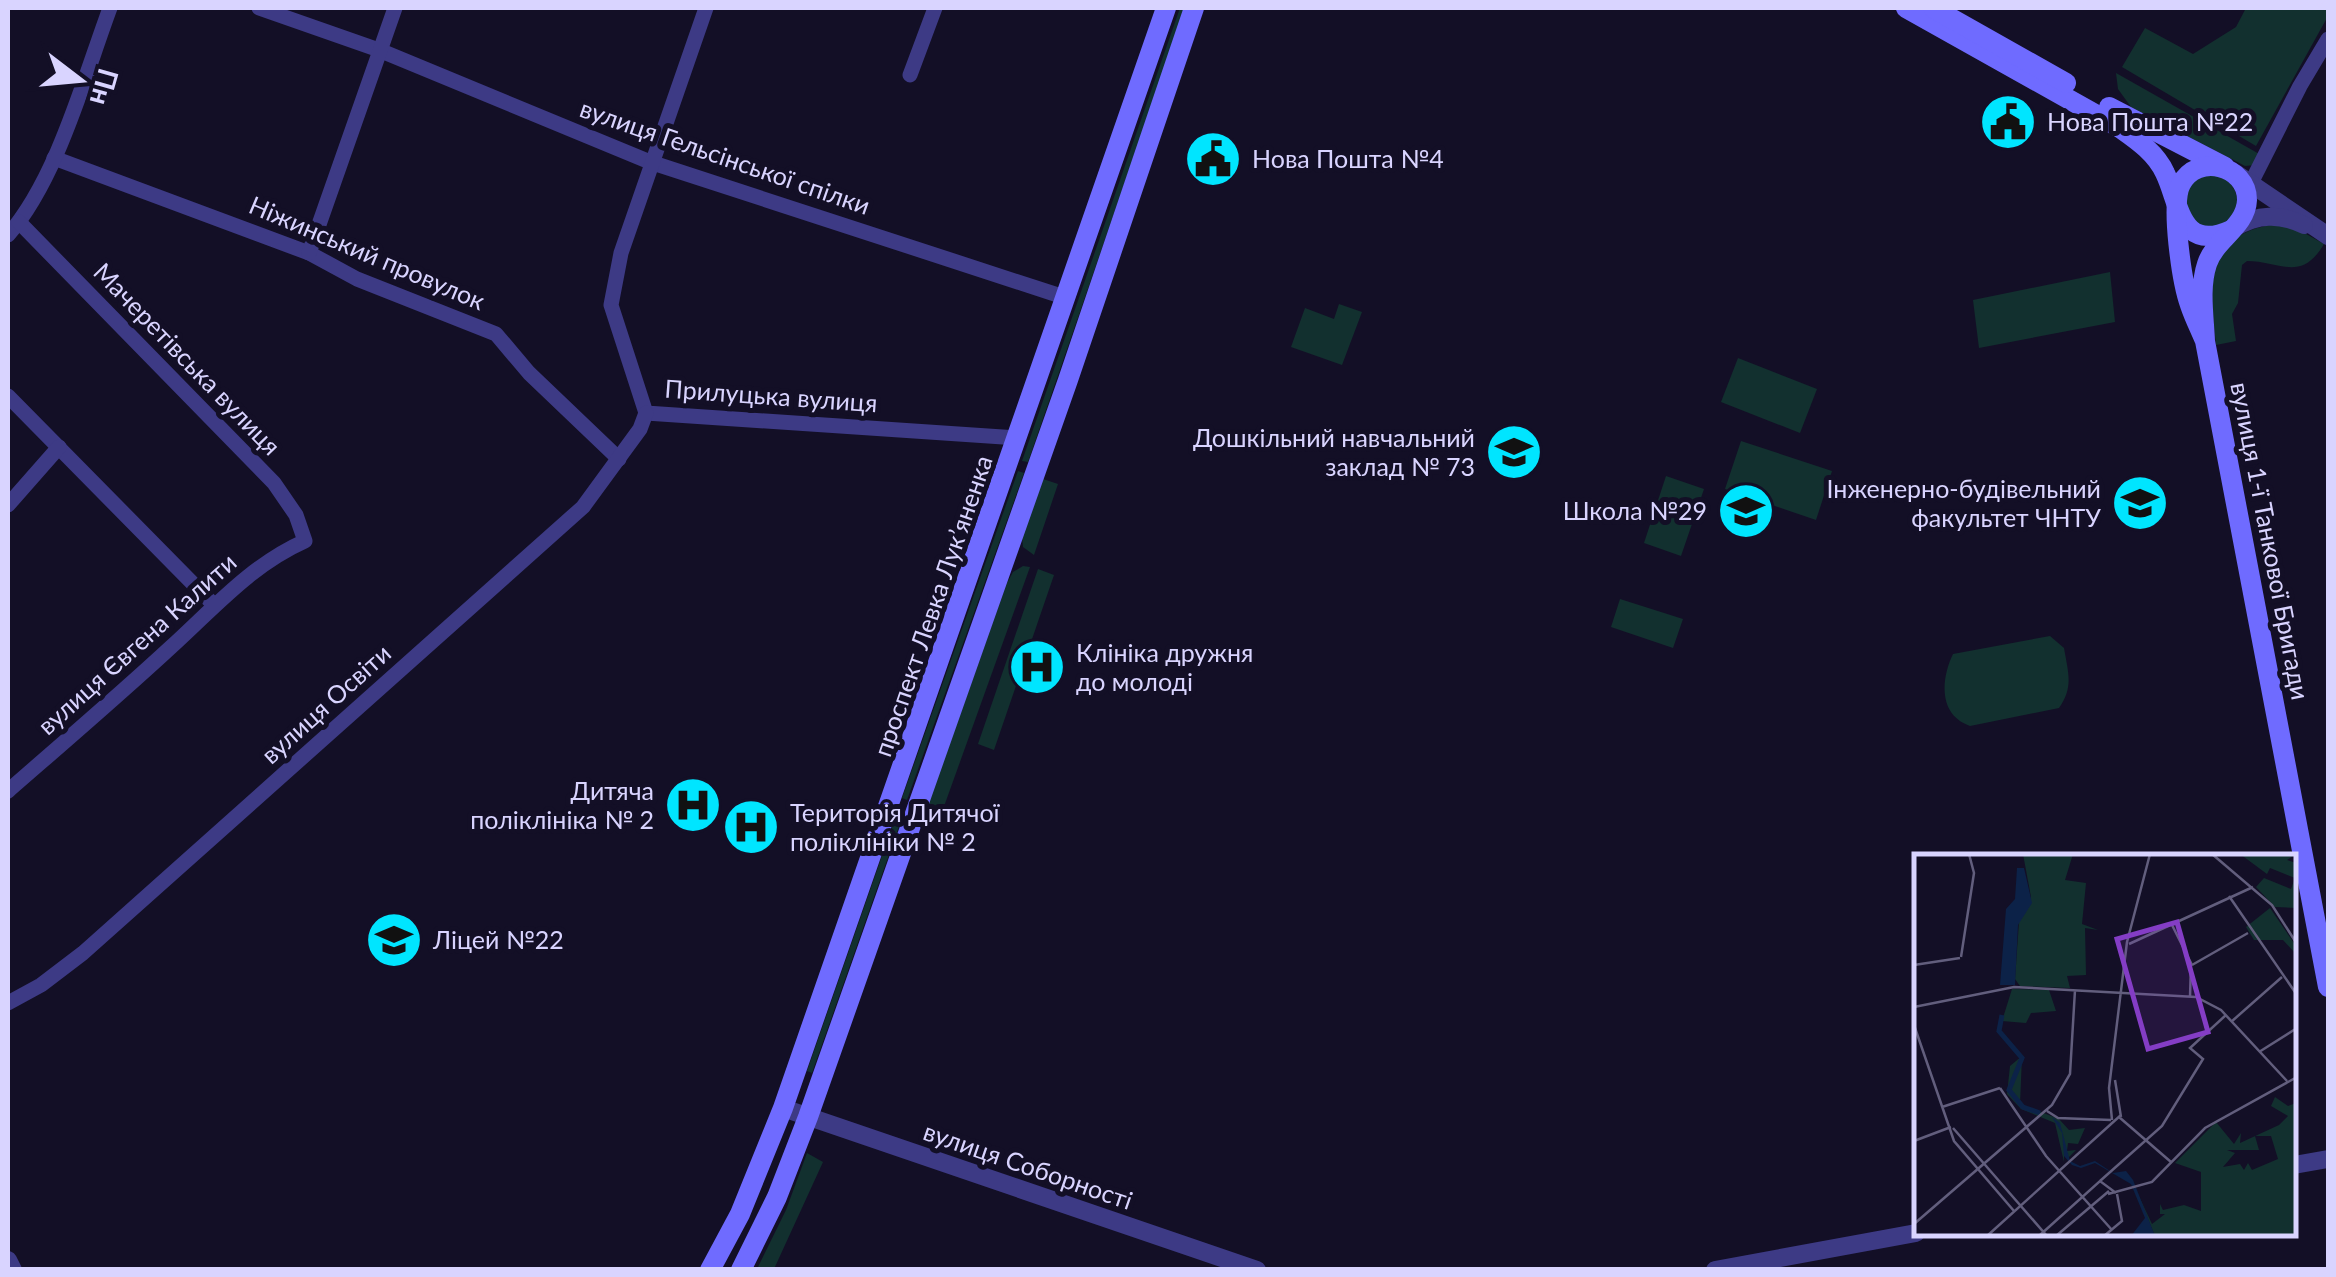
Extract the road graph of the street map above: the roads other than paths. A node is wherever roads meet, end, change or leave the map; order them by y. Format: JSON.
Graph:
{"nodes":[{"id":1,"x":110,"y":8,"type":"edge"},
{"id":2,"x":259,"y":8,"type":"edge"},
{"id":3,"x":394,"y":8,"type":"edge"},
{"id":4,"x":706,"y":8,"type":"edge"},
{"id":5,"x":935,"y":8,"type":"edge"},
{"id":6,"x":1166,"y":8,"type":"edge"},
{"id":7,"x":1194,"y":8,"type":"edge"},
{"id":8,"x":1906,"y":8,"type":"edge"},
{"id":9,"x":1933,"y":8,"type":"edge"},
{"id":10,"x":2328,"y":39,"type":"edge"},
{"id":11,"x":379,"y":50,"type":"junction"},
{"id":12,"x":910,"y":75,"type":"dead end"},
{"id":13,"x":54,"y":158,"type":"junction"},
{"id":14,"x":650,"y":162,"type":"junction"},
{"id":15,"x":2230,"y":170,"type":"junction"},
{"id":16,"x":2249,"y":193,"type":"junction"},
{"id":17,"x":2177,"y":208,"type":"junction"},
{"id":18,"x":13,"y":229,"type":"edge"},
{"id":19,"x":2230,"y":230,"type":"junction"},
{"id":20,"x":2328,"y":236,"type":"edge"},
{"id":21,"x":309,"y":253,"type":"junction"},
{"id":22,"x":1067,"y":298,"type":"junction"},
{"id":23,"x":2205,"y":341,"type":"junction"},
{"id":24,"x":8,"y":396,"type":"edge"},
{"id":25,"x":646,"y":413,"type":"junction"},
{"id":26,"x":1018,"y":438,"type":"junction"},
{"id":27,"x":59,"y":448,"type":"junction"},
{"id":28,"x":619,"y":459,"type":"junction"},
{"id":29,"x":8,"y":505,"type":"edge"},
{"id":30,"x":304,"y":540,"type":"joint"},
{"id":31,"x":213,"y":604,"type":"junction"},
{"id":32,"x":8,"y":791,"type":"edge"},
{"id":33,"x":2328,"y":987,"type":"edge"},
{"id":34,"x":8,"y":1003,"type":"edge"},
{"id":35,"x":782,"y":1108,"type":"junction"},
{"id":36,"x":808,"y":1116,"type":"junction"},
{"id":37,"x":2328,"y":1159,"type":"edge"},
{"id":38,"x":2296,"y":1165,"type":"edge"},
{"id":39,"x":1914,"y":1233,"type":"edge"},
{"id":40,"x":8,"y":1260,"type":"edge"},
{"id":41,"x":12,"y":1270,"type":"edge"},
{"id":42,"x":710,"y":1270,"type":"edge"},
{"id":43,"x":741,"y":1270,"type":"edge"},
{"id":44,"x":1257,"y":1270,"type":"edge"},
{"id":45,"x":1715,"y":1270,"type":"edge"}],
"edges":[{"from":1,"to":13,"type":"street"},
{"from":2,"to":11,"type":"street","name":"вулиця Гельсінської спілки"},
{"from":3,"to":11,"type":"street"},
{"from":4,"to":14,"type":"street","name":"Прилуцька вулиця"},
{"from":5,"to":12,"type":"street"},
{"from":6,"to":22,"type":"main road","name":"проспект Левка Лукʼяненка"},
{"from":7,"to":36,"type":"main road","name":"проспект Левка Лукʼяненка"},
{"from":8,"to":17,"type":"main road"},
{"from":9,"to":15,"type":"main road"},
{"from":10,"to":16,"type":"street"},
{"from":11,"to":14,"type":"street","name":"вулиця Гельсінської спілки"},
{"from":11,"to":21,"type":"street"},
{"from":13,"to":18,"type":"street"},
{"from":13,"to":21,"type":"street","name":"Ніжинський провулок"},
{"from":14,"to":22,"type":"street","name":"вулиця Гельсінської спілки"},
{"from":14,"to":25,"type":"street","name":"Прилуцька вулиця"},
{"from":15,"to":16,"type":"main road"},
{"from":15,"to":17,"type":"main road"},
{"from":16,"to":19,"type":"main road"},
{"from":16,"to":20,"type":"street"},
{"from":17,"to":19,"type":"main road"},
{"from":17,"to":23,"type":"main road","name":"вулиця 1-ї Танкової Бригади"},
{"from":18,"to":30,"type":"street","name":"Мачеретівська вулиця"},
{"from":19,"to":20,"type":"street"},
{"from":19,"to":23,"type":"main road","name":"вулиця 1-ї Танкової Бригади"},
{"from":21,"to":28,"type":"street","name":"Ніжинський провулок"},
{"from":22,"to":26,"type":"main road","name":"проспект Левка Лукʼяненка"},
{"from":23,"to":33,"type":"main road","name":"вулиця 1-ї Танкової Бригади"},
{"from":24,"to":27,"type":"street"},
{"from":25,"to":26,"type":"street","name":"Прилуцька вулиця"},
{"from":25,"to":28,"type":"street","name":"вулиця Освіти"},
{"from":26,"to":35,"type":"main road","name":"проспект Левка Лукʼяненка"},
{"from":27,"to":29,"type":"street"},
{"from":27,"to":31,"type":"street"},
{"from":28,"to":34,"type":"street","name":"вулиця Освіти"},
{"from":30,"to":31,"type":"street","name":"вулиця Євгена Калити"},
{"from":31,"to":32,"type":"street","name":"вулиця Євгена Калити"},
{"from":35,"to":36,"type":"street","name":"вулиця Соборності"},
{"from":35,"to":42,"type":"main road","name":"проспект Левка Лукʼяненка"},
{"from":36,"to":43,"type":"main road","name":"проспект Левка Лукʼяненка"},
{"from":36,"to":44,"type":"street","name":"вулиця Соборності"},
{"from":37,"to":38,"type":"street"},
{"from":39,"to":45,"type":"street"},
{"from":40,"to":41,"type":"street"}]}
